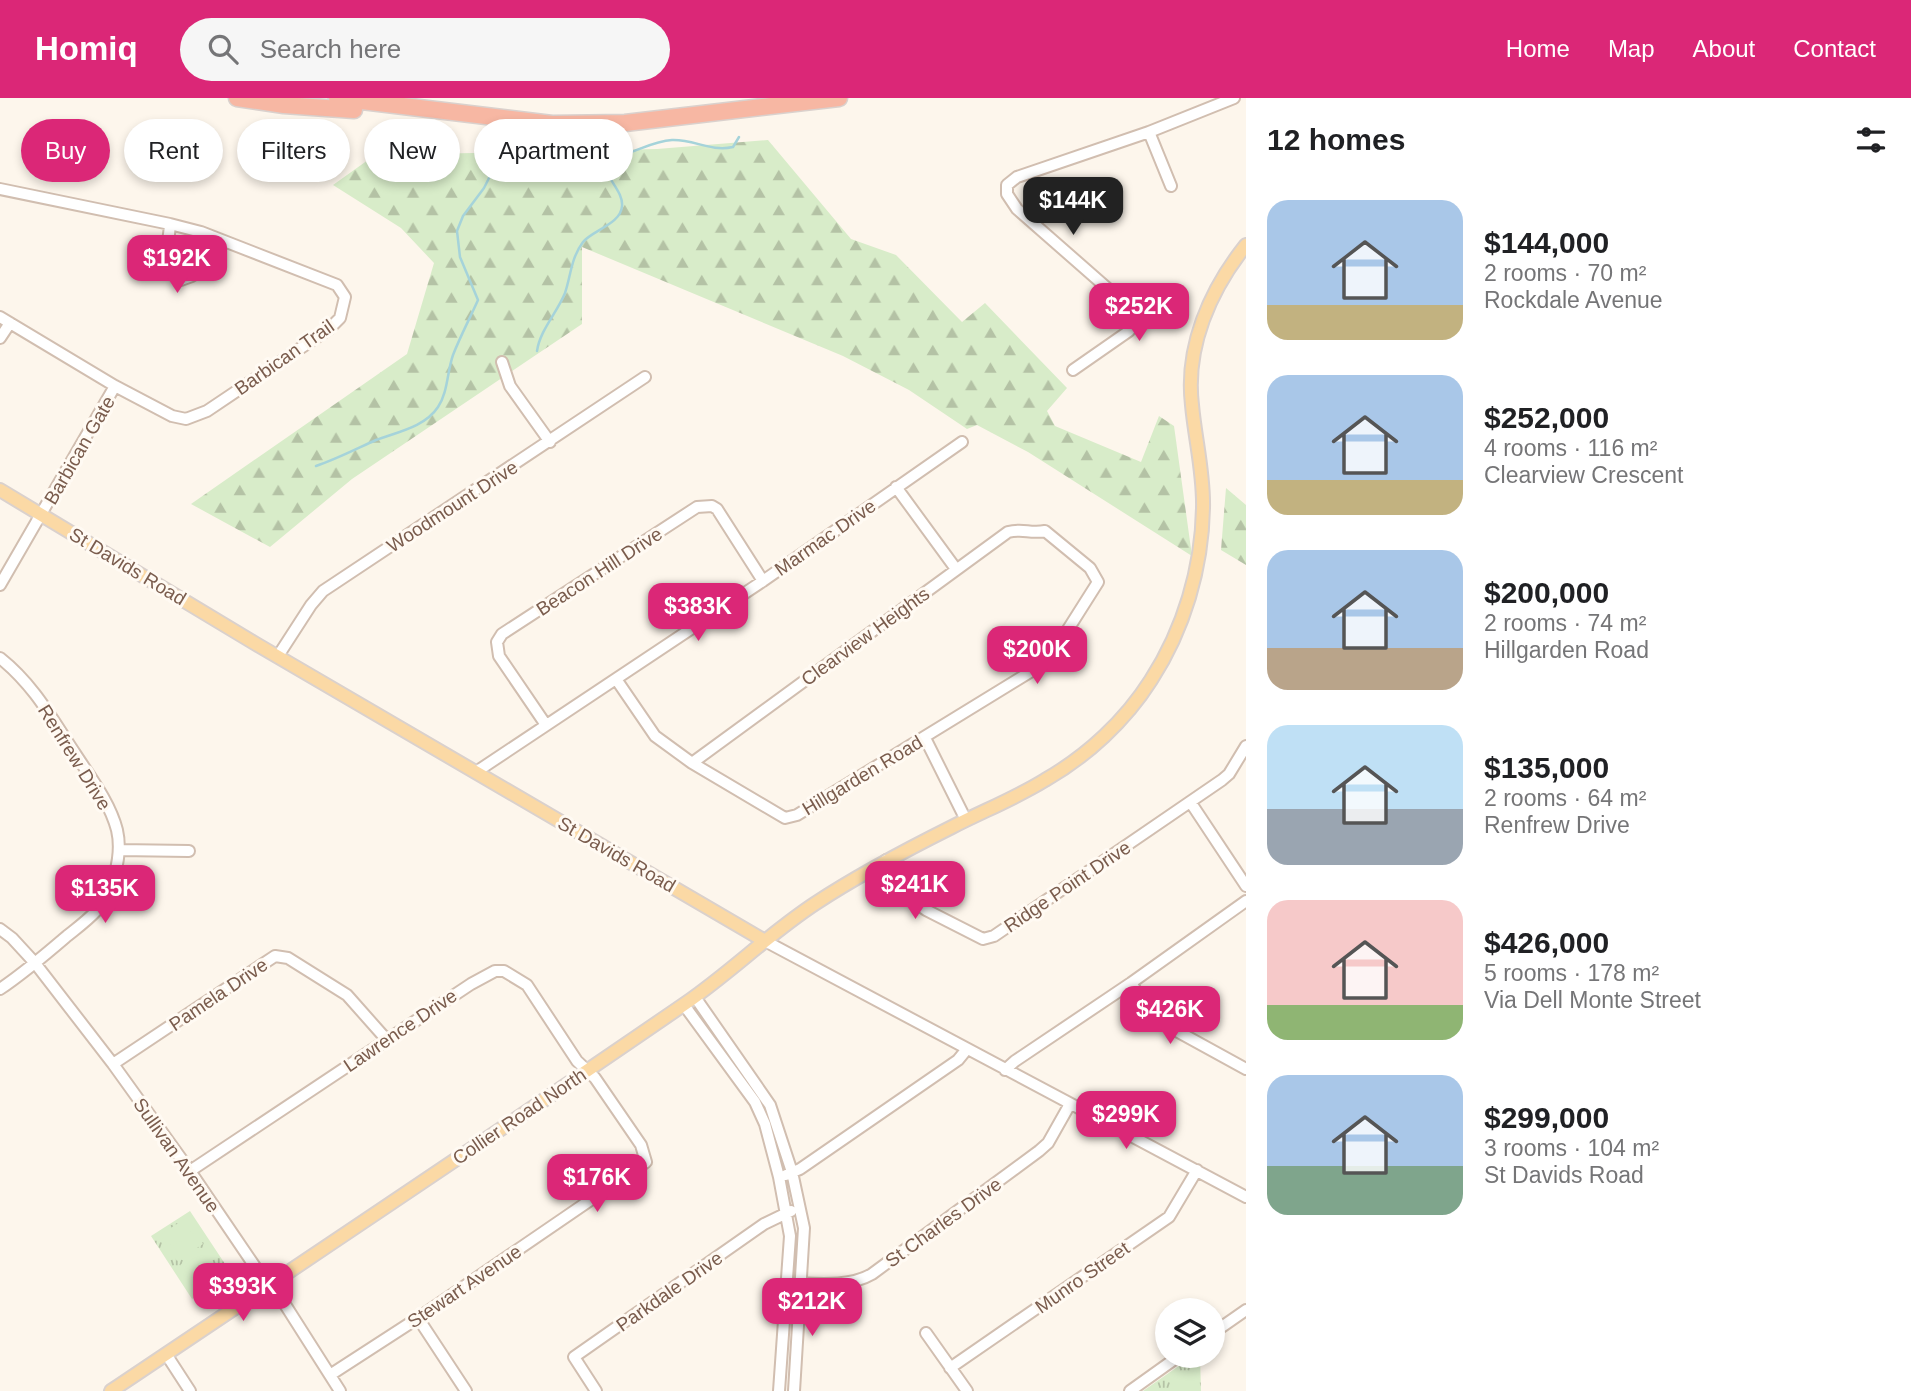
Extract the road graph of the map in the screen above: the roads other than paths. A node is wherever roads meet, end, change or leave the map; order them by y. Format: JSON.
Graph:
{"nodes":[{"id":1,"x":237,"y":98,"type":"edge"},
{"id":2,"x":337,"y":98,"type":"edge"},
{"id":3,"x":839,"y":98,"type":"edge"},
{"id":4,"x":1234,"y":98,"type":"edge"},
{"id":5,"x":481,"y":119,"type":"edge"},
{"id":6,"x":511,"y":119,"type":"edge"},
{"id":7,"x":633,"y":123,"type":"edge"},
{"id":8,"x":1149,"y":132,"type":"junction"},
{"id":9,"x":1171,"y":186,"type":"dead end"},
{"id":10,"x":0,"y":190,"type":"edge"},
{"id":11,"x":170,"y":224,"type":"junction"},
{"id":12,"x":201,"y":232,"type":"junction"},
{"id":13,"x":1246,"y":245,"type":"edge"},
{"id":14,"x":5,"y":320,"type":"edge"},
{"id":15,"x":0,"y":338,"type":"edge"},
{"id":16,"x":502,"y":362,"type":"dead end"},
{"id":17,"x":1073,"y":370,"type":"dead end"},
{"id":18,"x":645,"y":377,"type":"dead end"},
{"id":19,"x":115,"y":386,"type":"junction"},
{"id":20,"x":550,"y":442,"type":"junction"},
{"id":21,"x":962,"y":442,"type":"dead end"},
{"id":22,"x":896,"y":487,"type":"junction"},
{"id":23,"x":0,"y":490,"type":"edge"},
{"id":24,"x":42,"y":514,"type":"junction"},
{"id":25,"x":956,"y":569,"type":"junction"},
{"id":26,"x":763,"y":581,"type":"junction"},
{"id":27,"x":1098,"y":582,"type":"joint"},
{"id":28,"x":0,"y":585,"type":"edge"},
{"id":29,"x":278,"y":656,"type":"junction"},
{"id":30,"x":0,"y":658,"type":"edge"},
{"id":31,"x":615,"y":680,"type":"junction"},
{"id":32,"x":547,"y":725,"type":"junction"},
{"id":33,"x":925,"y":738,"type":"junction"},
{"id":34,"x":1246,"y":746,"type":"edge"},
{"id":35,"x":692,"y":763,"type":"junction"},
{"id":36,"x":476,"y":772,"type":"junction"},
{"id":37,"x":1191,"y":803,"type":"junction"},
{"id":38,"x":966,"y":820,"type":"junction"},
{"id":39,"x":119,"y":850,"type":"junction"},
{"id":40,"x":188,"y":851,"type":"dead end"},
{"id":41,"x":886,"y":860,"type":"junction"},
{"id":42,"x":1246,"y":886,"type":"edge"},
{"id":43,"x":1246,"y":901,"type":"edge"},
{"id":44,"x":0,"y":929,"type":"edge"},
{"id":45,"x":765,"y":941,"type":"junction"},
{"id":46,"x":35,"y":963,"type":"junction"},
{"id":47,"x":1131,"y":983,"type":"junction"},
{"id":48,"x":0,"y":989,"type":"edge"},
{"id":49,"x":695,"y":997,"type":"junction"},
{"id":50,"x":684,"y":1005,"type":"junction"},
{"id":51,"x":386,"y":1039,"type":"junction"},
{"id":52,"x":967,"y":1049,"type":"junction"},
{"id":53,"x":113,"y":1064,"type":"junction"},
{"id":54,"x":1246,"y":1069,"type":"edge"},
{"id":55,"x":1005,"y":1070,"type":"junction"},
{"id":56,"x":587,"y":1071,"type":"junction"},
{"id":57,"x":1070,"y":1104,"type":"junction"},
{"id":58,"x":1197,"y":1170,"type":"junction"},
{"id":59,"x":190,"y":1171,"type":"junction"},
{"id":60,"x":792,"y":1172,"type":"junction"},
{"id":61,"x":779,"y":1177,"type":"junction"},
{"id":62,"x":1246,"y":1197,"type":"edge"},
{"id":63,"x":800,"y":1209,"type":"junction"},
{"id":64,"x":787,"y":1212,"type":"junction"},
{"id":65,"x":787,"y":1282,"type":"junction"},
{"id":66,"x":800,"y":1283,"type":"junction"},
{"id":67,"x":269,"y":1284,"type":"junction"},
{"id":68,"x":1246,"y":1310,"type":"edge"},
{"id":69,"x":418,"y":1318,"type":"junction"},
{"id":70,"x":1225,"y":1325,"type":"edge"},
{"id":71,"x":926,"y":1332,"type":"dead end"},
{"id":72,"x":166,"y":1354,"type":"junction"},
{"id":73,"x":950,"y":1368,"type":"junction"},
{"id":74,"x":1163,"y":1368,"type":"edge"},
{"id":75,"x":330,"y":1375,"type":"junction"},
{"id":76,"x":111,"y":1391,"type":"edge"},
{"id":77,"x":190,"y":1391,"type":"edge"},
{"id":78,"x":340,"y":1391,"type":"edge"},
{"id":79,"x":466,"y":1391,"type":"edge"},
{"id":80,"x":596,"y":1391,"type":"edge"},
{"id":81,"x":779,"y":1391,"type":"edge"},
{"id":82,"x":793,"y":1391,"type":"edge"},
{"id":83,"x":967,"y":1391,"type":"edge"},
{"id":84,"x":1130,"y":1391,"type":"edge"}],
"edges":[{"from":1,"to":5,"type":"highway"},
{"from":2,"to":6,"type":"highway"},
{"from":3,"to":7,"type":"highway"},
{"from":4,"to":8,"type":"street"},
{"from":8,"to":9,"type":"street"},
{"from":8,"to":17,"type":"street"},
{"from":10,"to":11,"type":"street","name":"Barbican Trail"},
{"from":11,"to":12,"type":"street","name":"Barbican Trail"},
{"from":11,"to":12,"type":"street"},
{"from":12,"to":19,"type":"street","name":"Barbican Trail"},
{"from":13,"to":38,"type":"main road","name":"Collier Road North"},
{"from":14,"to":15,"type":"street"},
{"from":14,"to":19,"type":"street","name":"Barbican Trail"},
{"from":16,"to":20,"type":"street"},
{"from":18,"to":20,"type":"street","name":"Woodmount Drive"},
{"from":19,"to":24,"type":"street","name":"Barbican Gate"},
{"from":20,"to":29,"type":"street","name":"Woodmount Drive"},
{"from":21,"to":22,"type":"street","name":"Marmac Drive"},
{"from":22,"to":25,"type":"street"},
{"from":22,"to":26,"type":"street","name":"Marmac Drive"},
{"from":23,"to":24,"type":"main road","name":"St Davids Road"},
{"from":24,"to":28,"type":"street","name":"Barbican Gate"},
{"from":24,"to":29,"type":"main road","name":"St Davids Road"},
{"from":25,"to":27,"type":"street","name":"Clearview Heights"},
{"from":25,"to":35,"type":"street","name":"Clearview Heights"},
{"from":26,"to":31,"type":"street","name":"Marmac Drive"},
{"from":26,"to":32,"type":"street","name":"Beacon Hill Drive"},
{"from":27,"to":33,"type":"street","name":"Hillgarden Road"},
{"from":29,"to":36,"type":"main road","name":"St Davids Road"},
{"from":30,"to":39,"type":"street","name":"Renfrew Drive"},
{"from":31,"to":32,"type":"street","name":"Marmac Drive"},
{"from":31,"to":35,"type":"street","name":"Hillgarden Road"},
{"from":32,"to":36,"type":"street","name":"Marmac Drive"},
{"from":33,"to":35,"type":"street","name":"Hillgarden Road"},
{"from":33,"to":38,"type":"street"},
{"from":34,"to":37,"type":"street","name":"Ridge Point Drive"},
{"from":36,"to":45,"type":"main road","name":"St Davids Road"},
{"from":37,"to":41,"type":"street","name":"Ridge Point Drive"},
{"from":37,"to":42,"type":"street"},
{"from":38,"to":41,"type":"main road","name":"Collier Road North"},
{"from":39,"to":40,"type":"street"},
{"from":39,"to":46,"type":"street","name":"Renfrew Drive"},
{"from":41,"to":45,"type":"main road","name":"Collier Road North"},
{"from":43,"to":47,"type":"street"},
{"from":44,"to":46,"type":"street","name":"Sullivan Avenue"},
{"from":45,"to":49,"type":"main road","name":"Collier Road North"},
{"from":45,"to":52,"type":"street","name":"St Davids Road"},
{"from":46,"to":48,"type":"street","name":"Renfrew Drive"},
{"from":46,"to":53,"type":"street","name":"Sullivan Avenue"},
{"from":47,"to":54,"type":"street"},
{"from":47,"to":55,"type":"street"},
{"from":49,"to":50,"type":"main road","name":"Collier Road North"},
{"from":49,"to":60,"type":"street"},
{"from":50,"to":56,"type":"main road","name":"Collier Road North"},
{"from":50,"to":61,"type":"street"},
{"from":51,"to":53,"type":"street","name":"Pamela Drive"},
{"from":51,"to":56,"type":"street","name":"Lawrence Drive"},
{"from":51,"to":59,"type":"street","name":"Lawrence Drive"},
{"from":52,"to":55,"type":"street","name":"St Davids Road"},
{"from":52,"to":60,"type":"street"},
{"from":53,"to":59,"type":"street","name":"Sullivan Avenue"},
{"from":55,"to":57,"type":"street","name":"St Davids Road"},
{"from":56,"to":67,"type":"main road","name":"Collier Road North"},
{"from":56,"to":69,"type":"street","name":"Stewart Avenue"},
{"from":57,"to":58,"type":"street","name":"St Davids Road"},
{"from":57,"to":66,"type":"street","name":"St Charles Drive"},
{"from":58,"to":62,"type":"street","name":"St Davids Road"},
{"from":58,"to":73,"type":"street","name":"Munro Street"},
{"from":59,"to":67,"type":"street","name":"Sullivan Avenue"},
{"from":60,"to":61,"type":"street"},
{"from":60,"to":63,"type":"street"},
{"from":61,"to":64,"type":"street"},
{"from":63,"to":64,"type":"street","name":"Parkdale Drive"},
{"from":63,"to":66,"type":"street"},
{"from":64,"to":65,"type":"street"},
{"from":64,"to":80,"type":"street","name":"Parkdale Drive"},
{"from":65,"to":66,"type":"street","name":"St Charles Drive"},
{"from":65,"to":81,"type":"street"},
{"from":66,"to":82,"type":"street"},
{"from":67,"to":72,"type":"main road","name":"Collier Road North"},
{"from":67,"to":75,"type":"street","name":"Sullivan Avenue"},
{"from":68,"to":70,"type":"street"},
{"from":69,"to":75,"type":"street","name":"Stewart Avenue"},
{"from":69,"to":79,"type":"street"},
{"from":71,"to":73,"type":"street"},
{"from":72,"to":76,"type":"main road","name":"Collier Road North"},
{"from":72,"to":77,"type":"street"},
{"from":73,"to":83,"type":"street"},
{"from":74,"to":84,"type":"street"},
{"from":75,"to":78,"type":"street","name":"Sullivan Avenue"}]}
